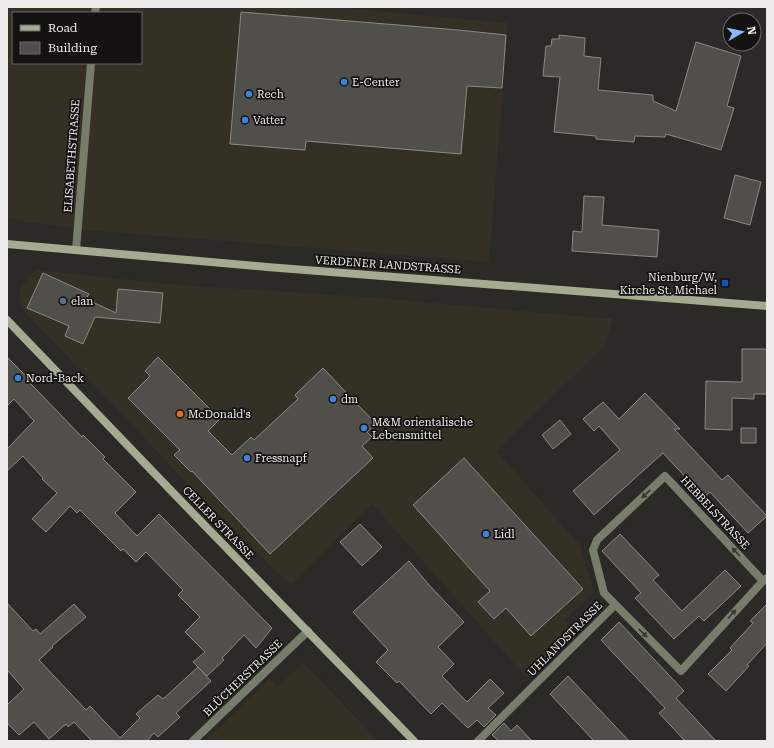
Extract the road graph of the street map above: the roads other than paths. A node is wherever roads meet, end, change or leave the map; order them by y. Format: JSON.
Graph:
{"nodes":[{"id":1,"x":91,"y":64,"type":"edge"},
{"id":2,"x":7,"y":244,"type":"edge"},
{"id":3,"x":76,"y":250,"type":"junction"},
{"id":4,"x":767,"y":306,"type":"edge"},
{"id":5,"x":7,"y":320,"type":"edge"},
{"id":6,"x":765,"y":580,"type":"edge"},
{"id":7,"x":615,"y":605,"type":"junction"},
{"id":8,"x":308,"y":631,"type":"junction"},
{"id":9,"x":193,"y":741,"type":"edge"},
{"id":10,"x":414,"y":741,"type":"edge"},
{"id":11,"x":478,"y":741,"type":"edge"}],
"edges":[{"from":1,"to":3,"type":"street","name":"ELISABETHSTRASSE"},
{"from":2,"to":3,"type":"main road","name":"VERDENER LANDSTRASSE"},
{"from":3,"to":4,"type":"main road","name":"VERDENER LANDSTRASSE"},
{"from":5,"to":8,"type":"main road","name":"CELLER STRASSE"},
{"from":7,"to":6,"type":"street","name":"UHLANDSTRASSE","one_way":true},
{"from":6,"to":7,"type":"street","name":"HEBBELSTRASSE","one_way":true},
{"from":7,"to":11,"type":"street","name":"UHLANDSTRASSE"},
{"from":8,"to":9,"type":"street","name":"BLÜCHERSTRASSE"},
{"from":8,"to":10,"type":"main road","name":"CELLER STRASSE"}]}
